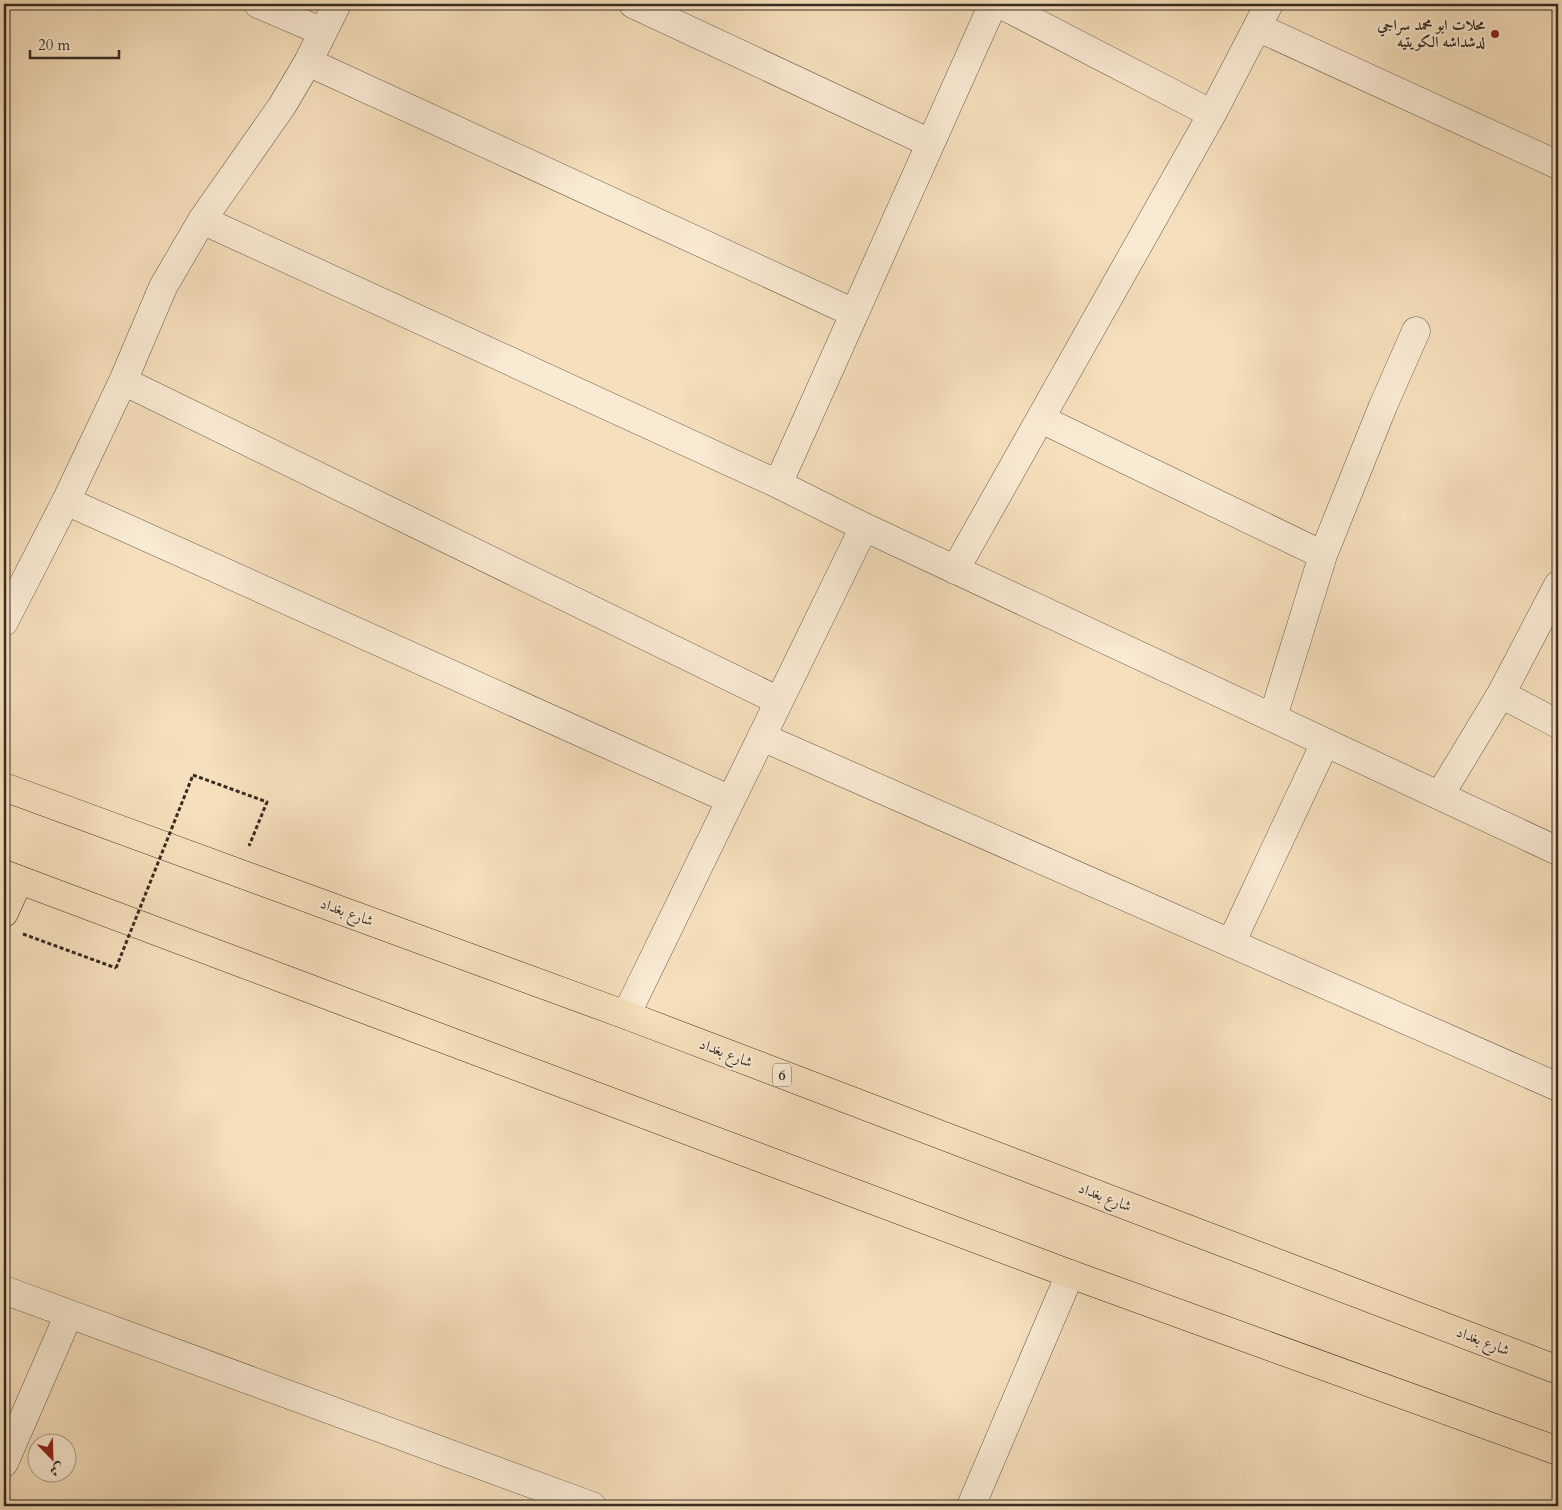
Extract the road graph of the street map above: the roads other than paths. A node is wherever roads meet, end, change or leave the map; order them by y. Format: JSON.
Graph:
{"nodes":[{"id":1,"x":258,"y":4,"type":"edge"},
{"id":2,"x":337,"y":4,"type":"edge"},
{"id":3,"x":632,"y":4,"type":"edge"},
{"id":4,"x":993,"y":4,"type":"edge"},
{"id":5,"x":1000,"y":4,"type":"edge"},
{"id":6,"x":1269,"y":4,"type":"edge"},
{"id":7,"x":1257,"y":27,"type":"junction"},
{"id":8,"x":324,"y":32,"type":"junction"},
{"id":9,"x":308,"y":62,"type":"junction"},
{"id":10,"x":1212,"y":114,"type":"junction"},
{"id":11,"x":930,"y":144,"type":"junction"},
{"id":12,"x":1558,"y":165,"type":"edge"},
{"id":13,"x":202,"y":220,"type":"junction"},
{"id":14,"x":854,"y":313,"type":"junction"},
{"id":15,"x":1416,"y":331,"type":"dead end"},
{"id":16,"x":123,"y":381,"type":"junction"},
{"id":17,"x":1041,"y":419,"type":"junction"},
{"id":18,"x":778,"y":484,"type":"junction"},
{"id":19,"x":66,"y":501,"type":"junction"},
{"id":20,"x":864,"y":527,"type":"junction"},
{"id":21,"x":1323,"y":554,"type":"junction"},
{"id":22,"x":955,"y":570,"type":"junction"},
{"id":23,"x":1558,"y":585,"type":"edge"},
{"id":24,"x":4,"y":622,"type":"edge"},
{"id":25,"x":1501,"y":694,"type":"junction"},
{"id":26,"x":779,"y":702,"type":"junction"},
{"id":27,"x":1273,"y":717,"type":"junction"},
{"id":28,"x":1558,"y":724,"type":"edge"},
{"id":29,"x":762,"y":737,"type":"junction"},
{"id":30,"x":1325,"y":743,"type":"junction"},
{"id":31,"x":4,"y":786,"type":"edge"},
{"id":32,"x":1440,"y":795,"type":"junction"},
{"id":33,"x":731,"y":800,"type":"junction"},
{"id":34,"x":1558,"y":851,"type":"edge"},
{"id":35,"x":11,"y":877,"type":"edge"},
{"id":36,"x":4,"y":913,"type":"edge"},
{"id":37,"x":1231,"y":943,"type":"junction"},
{"id":38,"x":626,"y":1015,"type":"junction"},
{"id":39,"x":1558,"y":1087,"type":"edge"},
{"id":40,"x":1070,"y":1274,"type":"junction"},
{"id":41,"x":4,"y":1290,"type":"edge"},
{"id":42,"x":69,"y":1314,"type":"junction"},
{"id":43,"x":1558,"y":1370,"type":"edge"},
{"id":44,"x":1558,"y":1452,"type":"edge"},
{"id":45,"x":4,"y":1463,"type":"edge"},
{"id":46,"x":592,"y":1506,"type":"edge"},
{"id":47,"x":971,"y":1506,"type":"edge"}],
"edges":[{"from":1,"to":8,"type":"street"},
{"from":2,"to":8,"type":"street"},
{"from":3,"to":11,"type":"street"},
{"from":4,"to":11,"type":"street"},
{"from":5,"to":10,"type":"street"},
{"from":6,"to":7,"type":"street"},
{"from":7,"to":10,"type":"street"},
{"from":7,"to":12,"type":"street"},
{"from":8,"to":9,"type":"street"},
{"from":9,"to":13,"type":"street"},
{"from":9,"to":14,"type":"street"},
{"from":10,"to":17,"type":"street"},
{"from":11,"to":14,"type":"street"},
{"from":13,"to":16,"type":"street"},
{"from":13,"to":18,"type":"street"},
{"from":14,"to":18,"type":"street"},
{"from":15,"to":21,"type":"street"},
{"from":16,"to":19,"type":"street"},
{"from":16,"to":26,"type":"street"},
{"from":17,"to":21,"type":"street"},
{"from":17,"to":22,"type":"street"},
{"from":18,"to":20,"type":"street"},
{"from":19,"to":24,"type":"street"},
{"from":19,"to":33,"type":"street"},
{"from":20,"to":22,"type":"street"},
{"from":20,"to":26,"type":"street"},
{"from":21,"to":27,"type":"street"},
{"from":22,"to":27,"type":"street"},
{"from":23,"to":25,"type":"street"},
{"from":25,"to":28,"type":"street"},
{"from":25,"to":32,"type":"street"},
{"from":26,"to":29,"type":"street"},
{"from":27,"to":30,"type":"street"},
{"from":29,"to":33,"type":"street"},
{"from":29,"to":37,"type":"street"},
{"from":30,"to":32,"type":"street"},
{"from":30,"to":37,"type":"street"},
{"from":31,"to":38,"type":"main road","name":"شارع بغداد","number":"6"},
{"from":32,"to":34,"type":"street"},
{"from":33,"to":38,"type":"street"},
{"from":35,"to":36,"type":"main road"},
{"from":35,"to":40,"type":"main road"},
{"from":37,"to":39,"type":"street"},
{"from":38,"to":43,"type":"main road","name":"شارع بغداد","number":"6"},
{"from":40,"to":44,"type":"main road"},
{"from":40,"to":47,"type":"street"},
{"from":41,"to":42,"type":"street"},
{"from":42,"to":45,"type":"street"},
{"from":42,"to":46,"type":"street"}]}
